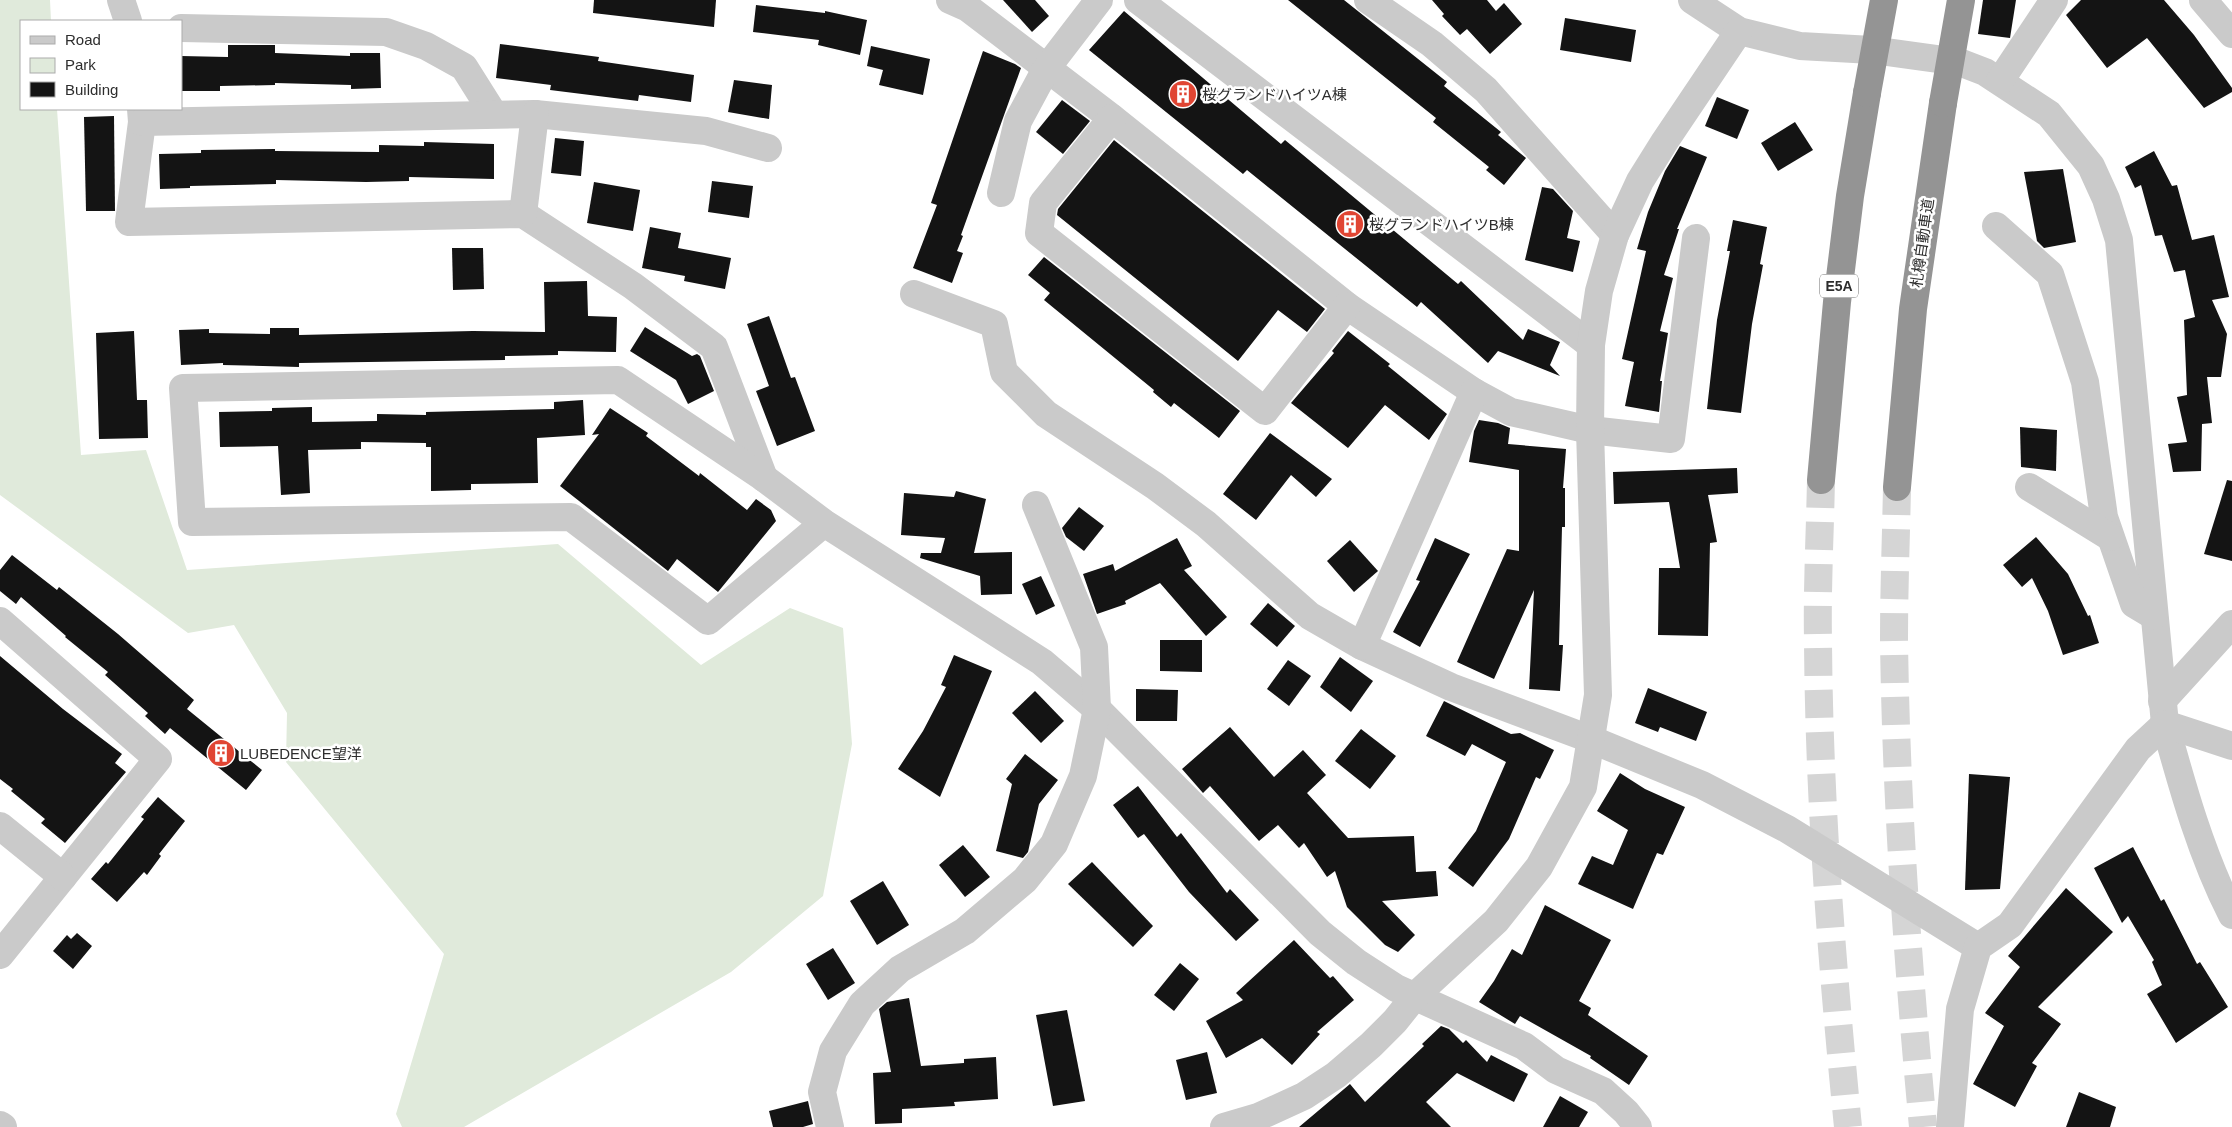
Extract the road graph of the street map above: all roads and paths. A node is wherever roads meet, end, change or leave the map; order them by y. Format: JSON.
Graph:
{"nodes":[{"id":1,"x":122,"y":0,"type":"edge"},
{"id":2,"x":950,"y":0,"type":"edge"},
{"id":3,"x":1099,"y":0,"type":"edge"},
{"id":4,"x":1138,"y":0,"type":"edge"},
{"id":5,"x":1368,"y":0,"type":"edge"},
{"id":6,"x":1692,"y":0,"type":"edge"},
{"id":7,"x":1884,"y":0,"type":"edge"},
{"id":8,"x":1961,"y":0,"type":"edge"},
{"id":9,"x":2054,"y":0,"type":"edge"},
{"id":10,"x":2203,"y":0,"type":"edge"},
{"id":11,"x":128,"y":20,"type":"edge"},
{"id":12,"x":182,"y":28,"type":"edge"},
{"id":13,"x":1739,"y":31,"type":"junction"},
{"id":14,"x":2232,"y":34,"type":"edge"},
{"id":15,"x":1046,"y":69,"type":"junction"},
{"id":16,"x":2000,"y":81,"type":"junction"},
{"id":17,"x":493,"y":113,"type":"junction"},
{"id":18,"x":535,"y":114,"type":"junction"},
{"id":19,"x":142,"y":115,"type":"edge"},
{"id":20,"x":1112,"y":118,"type":"junction"},
{"id":21,"x":768,"y":148,"type":"dead end"},
{"id":22,"x":1001,"y":193,"type":"dead end"},
{"id":23,"x":524,"y":214,"type":"junction"},
{"id":24,"x":1996,"y":226,"type":"dead end"},
{"id":25,"x":1615,"y":235,"type":"junction"},
{"id":26,"x":1696,"y":238,"type":"dead end"},
{"id":27,"x":914,"y":294,"type":"dead end"},
{"id":28,"x":1347,"y":306,"type":"junction"},
{"id":29,"x":1591,"y":345,"type":"junction"},
{"id":30,"x":1474,"y":392,"type":"junction"},
{"id":31,"x":1590,"y":430,"type":"junction"},
{"id":32,"x":764,"y":478,"type":"junction"},
{"id":33,"x":1821,"y":480,"type":"tunnel mouth"},
{"id":34,"x":1898,"y":487,"type":"tunnel mouth"},
{"id":35,"x":2029,"y":487,"type":"dead end"},
{"id":36,"x":1036,"y":505,"type":"dead end"},
{"id":37,"x":824,"y":523,"type":"junction"},
{"id":38,"x":2110,"y":537,"type":"junction"},
{"id":39,"x":2154,"y":616,"type":"junction"},
{"id":40,"x":0,"y":621,"type":"edge"},
{"id":41,"x":2232,"y":624,"type":"edge"},
{"id":42,"x":1362,"y":646,"type":"junction"},
{"id":43,"x":1097,"y":709,"type":"junction"},
{"id":44,"x":2163,"y":712,"type":"junction"},
{"id":45,"x":1590,"y":739,"type":"junction"},
{"id":46,"x":2232,"y":746,"type":"edge"},
{"id":47,"x":0,"y":826,"type":"edge"},
{"id":48,"x":63,"y":877,"type":"junction"},
{"id":49,"x":2232,"y":914,"type":"edge"},
{"id":50,"x":1978,"y":946,"type":"junction"},
{"id":51,"x":0,"y":955,"type":"edge"},
{"id":52,"x":1415,"y":996,"type":"junction"},
{"id":53,"x":1256,"y":1122,"type":"edge"},
{"id":54,"x":830,"y":1127,"type":"edge"},
{"id":55,"x":1224,"y":1127,"type":"edge"},
{"id":56,"x":1638,"y":1127,"type":"edge"},
{"id":57,"x":1950,"y":1127,"type":"edge"}],
"edges":[{"from":1,"to":11,"type":"street"},
{"from":2,"to":15,"type":"street"},
{"from":3,"to":15,"type":"street"},
{"from":4,"to":29,"type":"street"},
{"from":5,"to":25,"type":"street"},
{"from":6,"to":13,"type":"street"},
{"from":7,"to":33,"type":"highway","number":"E5A","bridge":true},
{"from":8,"to":34,"type":"highway","name":"札樽自動車道","bridge":true},
{"from":9,"to":16,"type":"street"},
{"from":10,"to":14,"type":"street"},
{"from":12,"to":17,"type":"street"},
{"from":13,"to":16,"type":"street"},
{"from":13,"to":25,"type":"street"},
{"from":15,"to":20,"type":"street"},
{"from":15,"to":22,"type":"street"},
{"from":16,"to":39,"type":"street"},
{"from":17,"to":18,"type":"street"},
{"from":17,"to":19,"type":"street"},
{"from":18,"to":21,"type":"street"},
{"from":18,"to":23,"type":"street"},
{"from":19,"to":23,"type":"street"},
{"from":20,"to":28,"type":"street"},
{"from":20,"to":28,"type":"street"},
{"from":23,"to":32,"type":"street"},
{"from":24,"to":38,"type":"street"},
{"from":25,"to":29,"type":"street"},
{"from":26,"to":31,"type":"street"},
{"from":27,"to":42,"type":"street"},
{"from":28,"to":30,"type":"street"},
{"from":29,"to":31,"type":"street"},
{"from":30,"to":31,"type":"street"},
{"from":30,"to":42,"type":"street"},
{"from":31,"to":45,"type":"street"},
{"from":32,"to":37,"type":"street"},
{"from":32,"to":37,"type":"street"},
{"from":35,"to":38,"type":"street"},
{"from":36,"to":43,"type":"street"},
{"from":37,"to":43,"type":"street"},
{"from":38,"to":39,"type":"street"},
{"from":39,"to":44,"type":"street"},
{"from":40,"to":48,"type":"street"},
{"from":41,"to":44,"type":"street"},
{"from":42,"to":45,"type":"street"},
{"from":43,"to":52,"type":"street"},
{"from":43,"to":54,"type":"street"},
{"from":44,"to":46,"type":"street"},
{"from":44,"to":49,"type":"street"},
{"from":44,"to":50,"type":"street"},
{"from":45,"to":50,"type":"street"},
{"from":45,"to":52,"type":"street"},
{"from":47,"to":48,"type":"street"},
{"from":48,"to":51,"type":"street"},
{"from":50,"to":57,"type":"street"},
{"from":52,"to":53,"type":"street"},
{"from":52,"to":56,"type":"street"},
{"from":53,"to":55,"type":"street"}]}
